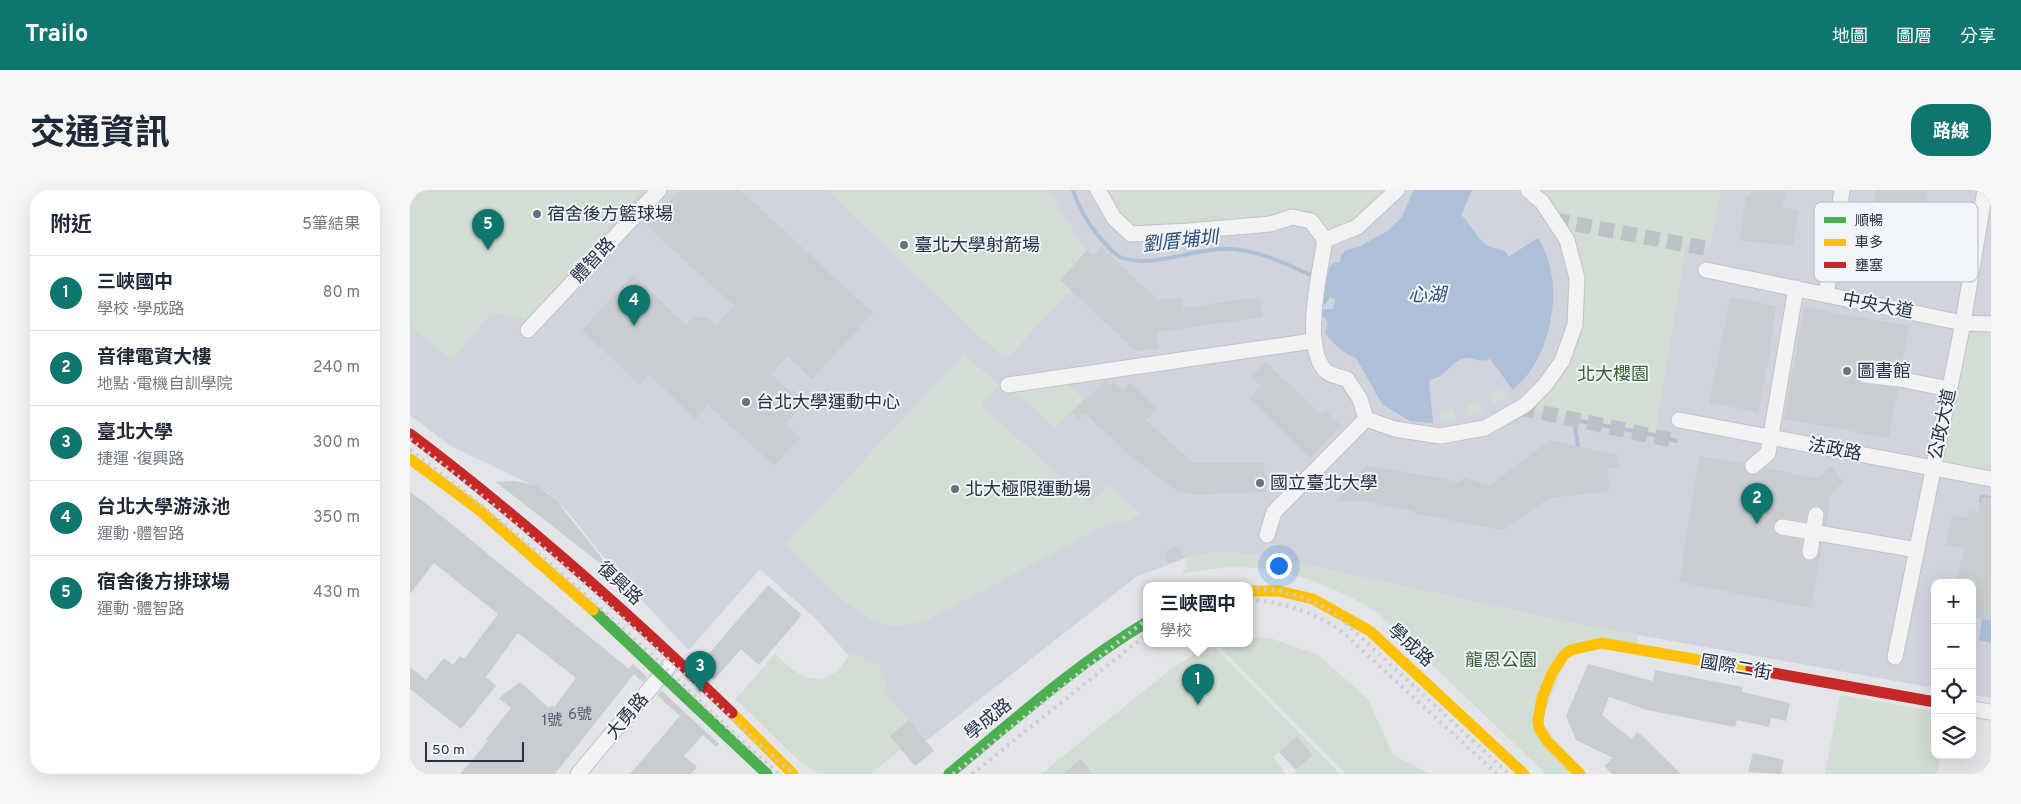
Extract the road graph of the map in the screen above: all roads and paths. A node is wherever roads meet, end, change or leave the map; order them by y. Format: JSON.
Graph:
{"nodes":[{"id":1,"x":659,"y":190,"type":"edge"},
{"id":2,"x":1098,"y":190,"type":"edge"},
{"id":3,"x":1397,"y":190,"type":"edge"},
{"id":4,"x":1528,"y":190,"type":"edge"},
{"id":5,"x":1985,"y":190,"type":"edge"},
{"id":6,"x":1978,"y":232,"type":"edge"},
{"id":7,"x":1324,"y":247,"type":"junction"},
{"id":8,"x":1706,"y":270,"type":"dead end"},
{"id":9,"x":1828,"y":282,"type":"edge"},
{"id":10,"x":1970,"y":282,"type":"edge"},
{"id":11,"x":1796,"y":288,"type":"junction"},
{"id":12,"x":1826,"y":294,"type":"junction"},
{"id":13,"x":1963,"y":322,"type":"junction"},
{"id":14,"x":1991,"y":324,"type":"edge"},
{"id":15,"x":528,"y":330,"type":"dead end"},
{"id":16,"x":1313,"y":341,"type":"junction"},
{"id":17,"x":1865,"y":375,"type":"dead end"},
{"id":18,"x":1008,"y":385,"type":"dead end"},
{"id":19,"x":1949,"y":389,"type":"junction"},
{"id":20,"x":1366,"y":419,"type":"junction"},
{"id":21,"x":1679,"y":420,"type":"dead end"},
{"id":22,"x":410,"y":434,"type":"edge"},
{"id":23,"x":1769,"y":437,"type":"junction"},
{"id":24,"x":410,"y":459,"type":"edge"},
{"id":25,"x":1753,"y":466,"type":"dead end"},
{"id":26,"x":1933,"y":467,"type":"junction"},
{"id":27,"x":1991,"y":478,"type":"edge"},
{"id":28,"x":1816,"y":515,"type":"dead end"},
{"id":29,"x":1782,"y":527,"type":"dead end"},
{"id":30,"x":1813,"y":532,"type":"junction"},
{"id":31,"x":1267,"y":534,"type":"dead end"},
{"id":32,"x":1916,"y":550,"type":"junction"},
{"id":33,"x":1810,"y":552,"type":"dead end"},
{"id":34,"x":1253,"y":591,"type":"edge"},
{"id":35,"x":1143,"y":624,"type":"edge"},
{"id":36,"x":1895,"y":657,"type":"dead end"},
{"id":37,"x":676,"y":659,"type":"junction"},
{"id":38,"x":662,"y":674,"type":"junction"},
{"id":39,"x":1931,"y":701,"type":"edge"},
{"id":40,"x":1976,"y":710,"type":"edge"},
{"id":41,"x":1991,"y":712,"type":"edge"},
{"id":42,"x":578,"y":774,"type":"edge"},
{"id":43,"x":767,"y":774,"type":"edge"},
{"id":44,"x":792,"y":774,"type":"edge"},
{"id":45,"x":949,"y":774,"type":"edge"},
{"id":46,"x":1524,"y":774,"type":"edge"},
{"id":47,"x":1580,"y":774,"type":"edge"}],
"edges":[{"from":1,"to":15,"type":"street","name":"體智路"},
{"from":2,"to":7,"type":"street"},
{"from":3,"to":7,"type":"street"},
{"from":4,"to":20,"type":"street"},
{"from":5,"to":6,"type":"street","name":"公政大道"},
{"from":7,"to":16,"type":"street"},
{"from":8,"to":11,"type":"street","name":"中央大道"},
{"from":9,"to":12,"type":"street"},
{"from":10,"to":13,"type":"street","name":"公政大道"},
{"from":11,"to":12,"type":"street","name":"中央大道"},
{"from":11,"to":23,"type":"street"},
{"from":12,"to":13,"type":"street","name":"中央大道"},
{"from":13,"to":14,"type":"street","name":"中央大道"},
{"from":13,"to":19,"type":"street","name":"公政大道"},
{"from":16,"to":18,"type":"street"},
{"from":16,"to":20,"type":"street"},
{"from":17,"to":19,"type":"street"},
{"from":19,"to":26,"type":"street","name":"公政大道"},
{"from":20,"to":31,"type":"street"},
{"from":21,"to":23,"type":"street","name":"法政路"},
{"from":22,"to":37,"type":"street","name":"復興路"},
{"from":23,"to":25,"type":"street"},
{"from":23,"to":26,"type":"street","name":"法政路"},
{"from":24,"to":38,"type":"street"},
{"from":26,"to":27,"type":"street","name":"法政路"},
{"from":26,"to":32,"type":"street","name":"公政大道"},
{"from":28,"to":30,"type":"street"},
{"from":29,"to":30,"type":"street"},
{"from":30,"to":32,"type":"street"},
{"from":30,"to":33,"type":"street"},
{"from":32,"to":36,"type":"street","name":"公政大道"},
{"from":34,"to":46,"type":"street","name":"學成路"},
{"from":35,"to":45,"type":"street","name":"學成路"},
{"from":37,"to":38,"type":"street","name":"大勇路"},
{"from":37,"to":44,"type":"street","name":"復興路"},
{"from":38,"to":42,"type":"street","name":"大勇路"},
{"from":38,"to":43,"type":"street"},
{"from":39,"to":47,"type":"street","name":"國際二街"},
{"from":40,"to":41,"type":"street"}]}
